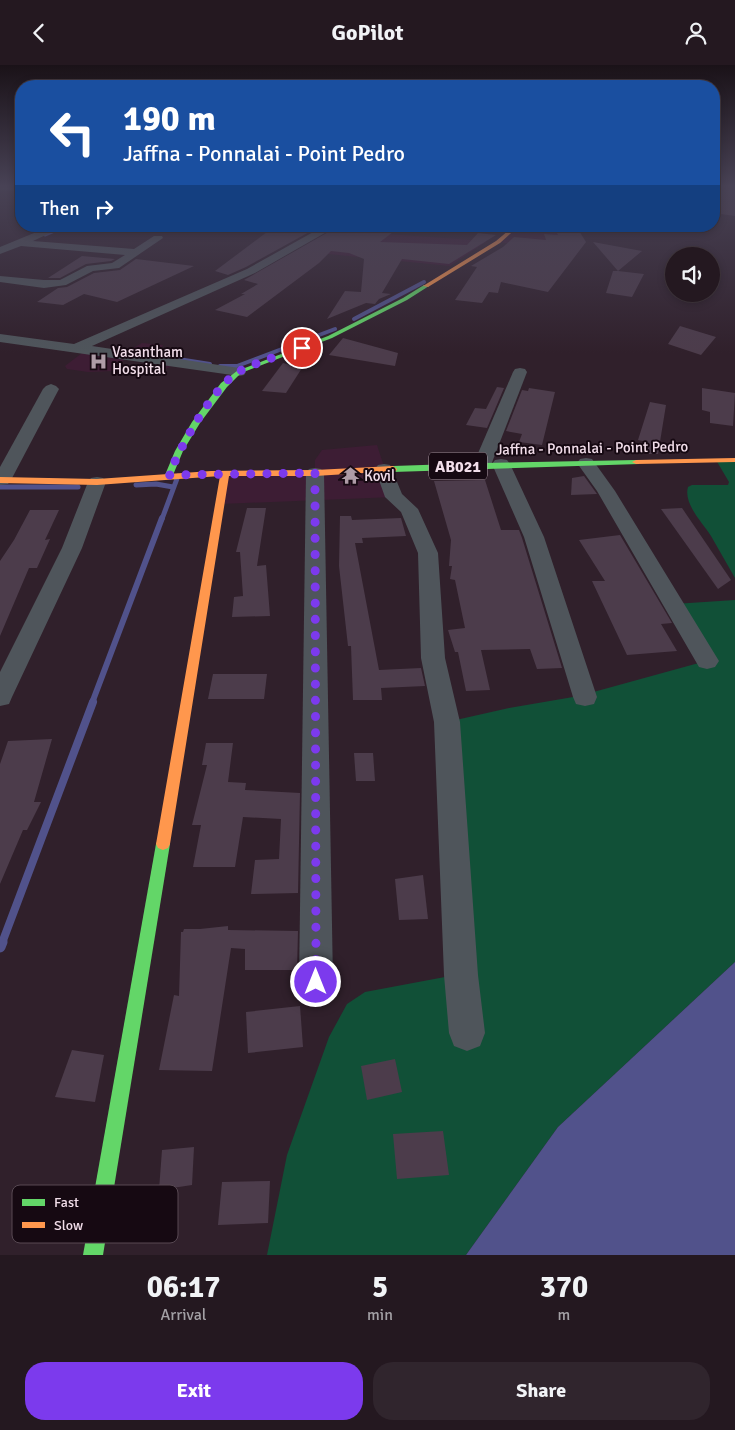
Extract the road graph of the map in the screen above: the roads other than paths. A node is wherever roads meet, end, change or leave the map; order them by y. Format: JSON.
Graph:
{"nodes":[{"id":1,"x":23,"y":242,"type":"edge"},
{"id":2,"x":153,"y":242,"type":"edge"},
{"id":3,"x":304,"y":242,"type":"edge"},
{"id":4,"x":499,"y":242,"type":"edge"},
{"id":5,"x":20,"y":243,"type":"junction"},
{"id":6,"x":0,"y":251,"type":"edge"},
{"id":7,"x":135,"y":253,"type":"junction"},
{"id":8,"x":0,"y":279,"type":"edge"},
{"id":9,"x":0,"y":338,"type":"edge"},
{"id":10,"x":16,"y":340,"type":"junction"},
{"id":11,"x":0,"y":349,"type":"edge"},
{"id":12,"x":76,"y":349,"type":"junction"},
{"id":13,"x":239,"y":372,"type":"junction"},
{"id":14,"x":520,"y":372,"type":"dead end"},
{"id":15,"x":51,"y":389,"type":"dead end"},
{"id":16,"x":735,"y":460,"type":"edge"},
{"id":17,"x":586,"y":463,"type":"junction"},
{"id":18,"x":491,"y":464,"type":"junction"},
{"id":19,"x":384,"y":469,"type":"junction"},
{"id":20,"x":315,"y":473,"type":"junction"},
{"id":21,"x":225,"y":474,"type":"junction"},
{"id":22,"x":169,"y":475,"type":"junction"},
{"id":23,"x":1,"y":480,"type":"edge"},
{"id":24,"x":98,"y":482,"type":"junction"},
{"id":25,"x":707,"y":661,"type":"dead end"},
{"id":26,"x":0,"y":697,"type":"edge"},
{"id":27,"x":585,"y":697,"type":"dead end"},
{"id":28,"x":316,"y":982,"type":"dead end"},
{"id":29,"x":467,"y":1033,"type":"dead end"},
{"id":30,"x":105,"y":1185,"type":"edge"}],
"edges":[{"from":1,"to":5,"type":"street"},
{"from":2,"to":7,"type":"street"},
{"from":3,"to":12,"type":"street"},
{"from":4,"to":13,"type":"street"},
{"from":5,"to":6,"type":"street"},
{"from":5,"to":7,"type":"street"},
{"from":7,"to":8,"type":"street"},
{"from":9,"to":10,"type":"street"},
{"from":10,"to":11,"type":"street"},
{"from":10,"to":12,"type":"street"},
{"from":12,"to":13,"type":"street"},
{"from":13,"to":22,"type":"street"},
{"from":14,"to":18,"type":"street"},
{"from":15,"to":23,"type":"street"},
{"from":16,"to":17,"type":"street","name":"Jaffna - Ponnalai - Point Pedro","number":"AB021"},
{"from":17,"to":18,"type":"street","name":"Jaffna - Ponnalai - Point Pedro","number":"AB021"},
{"from":17,"to":25,"type":"street"},
{"from":18,"to":19,"type":"street","name":"Jaffna - Ponnalai - Point Pedro","number":"AB021"},
{"from":18,"to":27,"type":"street"},
{"from":19,"to":20,"type":"street","name":"Jaffna - Ponnalai - Point Pedro","number":"AB021"},
{"from":19,"to":29,"type":"street"},
{"from":20,"to":21,"type":"street","name":"Jaffna - Ponnalai - Point Pedro","number":"AB021"},
{"from":20,"to":28,"type":"street"},
{"from":21,"to":22,"type":"street","name":"Jaffna - Ponnalai - Point Pedro","number":"AB021"},
{"from":21,"to":30,"type":"street"},
{"from":22,"to":24,"type":"street","name":"Jaffna - Ponnalai - Point Pedro","number":"AB021"},
{"from":23,"to":24,"type":"street","name":"Jaffna - Ponnalai - Point Pedro","number":"AB021"},
{"from":24,"to":26,"type":"street"}]}
